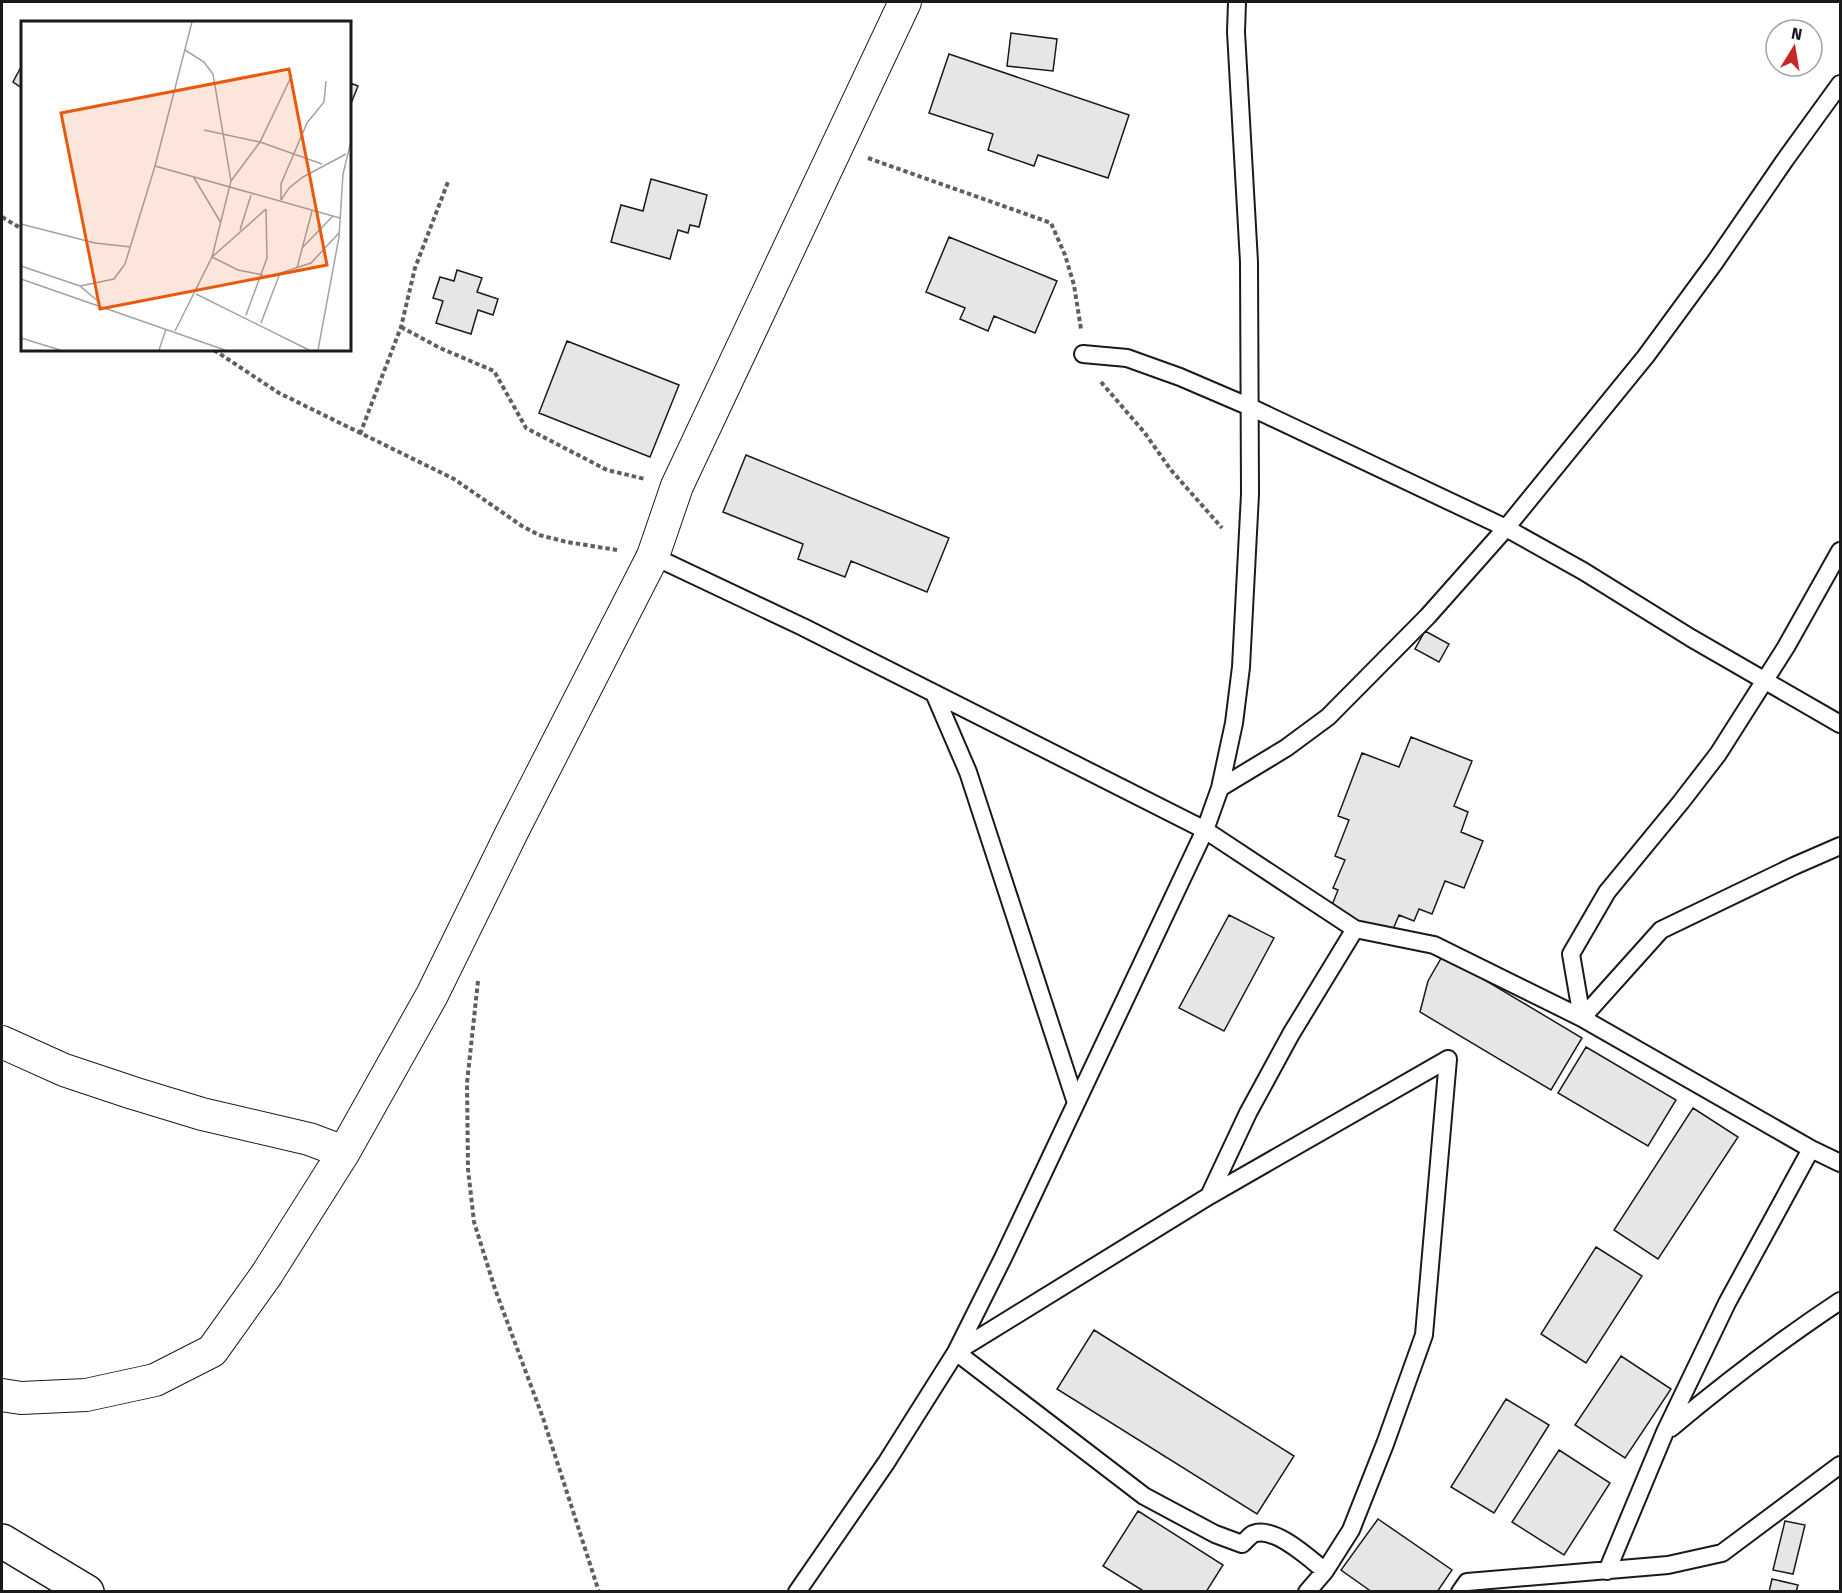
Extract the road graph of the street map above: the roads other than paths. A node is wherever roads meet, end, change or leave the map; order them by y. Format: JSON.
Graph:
{"nodes":[{"id":1,"x":905,"y":2,"type":"edge"},
{"id":2,"x":1237,"y":2,"type":"edge"},
{"id":3,"x":1840,"y":84,"type":"edge"},
{"id":4,"x":1083,"y":354,"type":"road end"},
{"id":5,"x":1250,"y":407,"type":"junction"},
{"id":6,"x":1506,"y":528,"type":"junction"},
{"id":7,"x":1840,"y":551,"type":"edge"},
{"id":8,"x":652,"y":556,"type":"junction"},
{"id":9,"x":1765,"y":680,"type":"junction"},
{"id":10,"x":934,"y":693,"type":"junction"},
{"id":11,"x":1840,"y":724,"type":"edge"},
{"id":12,"x":1220,"y":788,"type":"junction"},
{"id":13,"x":1205,"y":830,"type":"junction"},
{"id":14,"x":1840,"y":846,"type":"edge"},
{"id":15,"x":1355,"y":929,"type":"junction"},
{"id":16,"x":1582,"y":1018,"type":"junction"},
{"id":17,"x":2,"y":1042,"type":"edge"},
{"id":18,"x":1076,"y":1103,"type":"junction"},
{"id":19,"x":1811,"y":1149,"type":"junction"},
{"id":20,"x":344,"y":1152,"type":"junction"},
{"id":21,"x":1840,"y":1163,"type":"edge"},
{"id":22,"x":1209,"y":1196,"type":"junction"},
{"id":23,"x":1840,"y":1301,"type":"edge"},
{"id":24,"x":956,"y":1353,"type":"junction"},
{"id":25,"x":2,"y":1395,"type":"edge"},
{"id":26,"x":1665,"y":1432,"type":"junction"},
{"id":27,"x":1840,"y":1465,"type":"edge"},
{"id":28,"x":2,"y":1541,"type":"edge"},
{"id":29,"x":1325,"y":1571,"type":"junction"},
{"id":30,"x":1607,"y":1571,"type":"junction"},
{"id":31,"x":87,"y":1592,"type":"edge"},
{"id":32,"x":797,"y":1592,"type":"edge"},
{"id":33,"x":1307,"y":1592,"type":"edge"},
{"id":34,"x":1460,"y":1592,"type":"edge"}],
"edges":[{"from":1,"to":8,"type":"street"},
{"from":2,"to":5,"type":"lane"},
{"from":3,"to":6,"type":"lane"},
{"from":4,"to":5,"type":"lane"},
{"from":5,"to":6,"type":"lane"},
{"from":5,"to":12,"type":"lane"},
{"from":6,"to":9,"type":"lane"},
{"from":6,"to":12,"type":"lane"},
{"from":7,"to":9,"type":"lane"},
{"from":8,"to":10,"type":"lane"},
{"from":8,"to":20,"type":"street"},
{"from":9,"to":11,"type":"lane"},
{"from":9,"to":16,"type":"lane"},
{"from":10,"to":13,"type":"lane"},
{"from":10,"to":18,"type":"lane"},
{"from":12,"to":13,"type":"lane"},
{"from":13,"to":15,"type":"lane"},
{"from":13,"to":18,"type":"lane"},
{"from":14,"to":16,"type":"lane"},
{"from":15,"to":16,"type":"lane"},
{"from":15,"to":22,"type":"lane"},
{"from":16,"to":19,"type":"lane"},
{"from":17,"to":20,"type":"street"},
{"from":18,"to":24,"type":"lane"},
{"from":19,"to":21,"type":"lane"},
{"from":19,"to":26,"type":"lane"},
{"from":20,"to":25,"type":"street"},
{"from":22,"to":24,"type":"lane"},
{"from":22,"to":29,"type":"lane"},
{"from":23,"to":26,"type":"lane"},
{"from":24,"to":29,"type":"lane"},
{"from":24,"to":32,"type":"lane"},
{"from":26,"to":30,"type":"lane"},
{"from":27,"to":30,"type":"lane"},
{"from":28,"to":31,"type":"highway"},
{"from":29,"to":33,"type":"lane"},
{"from":30,"to":34,"type":"lane"}]}
